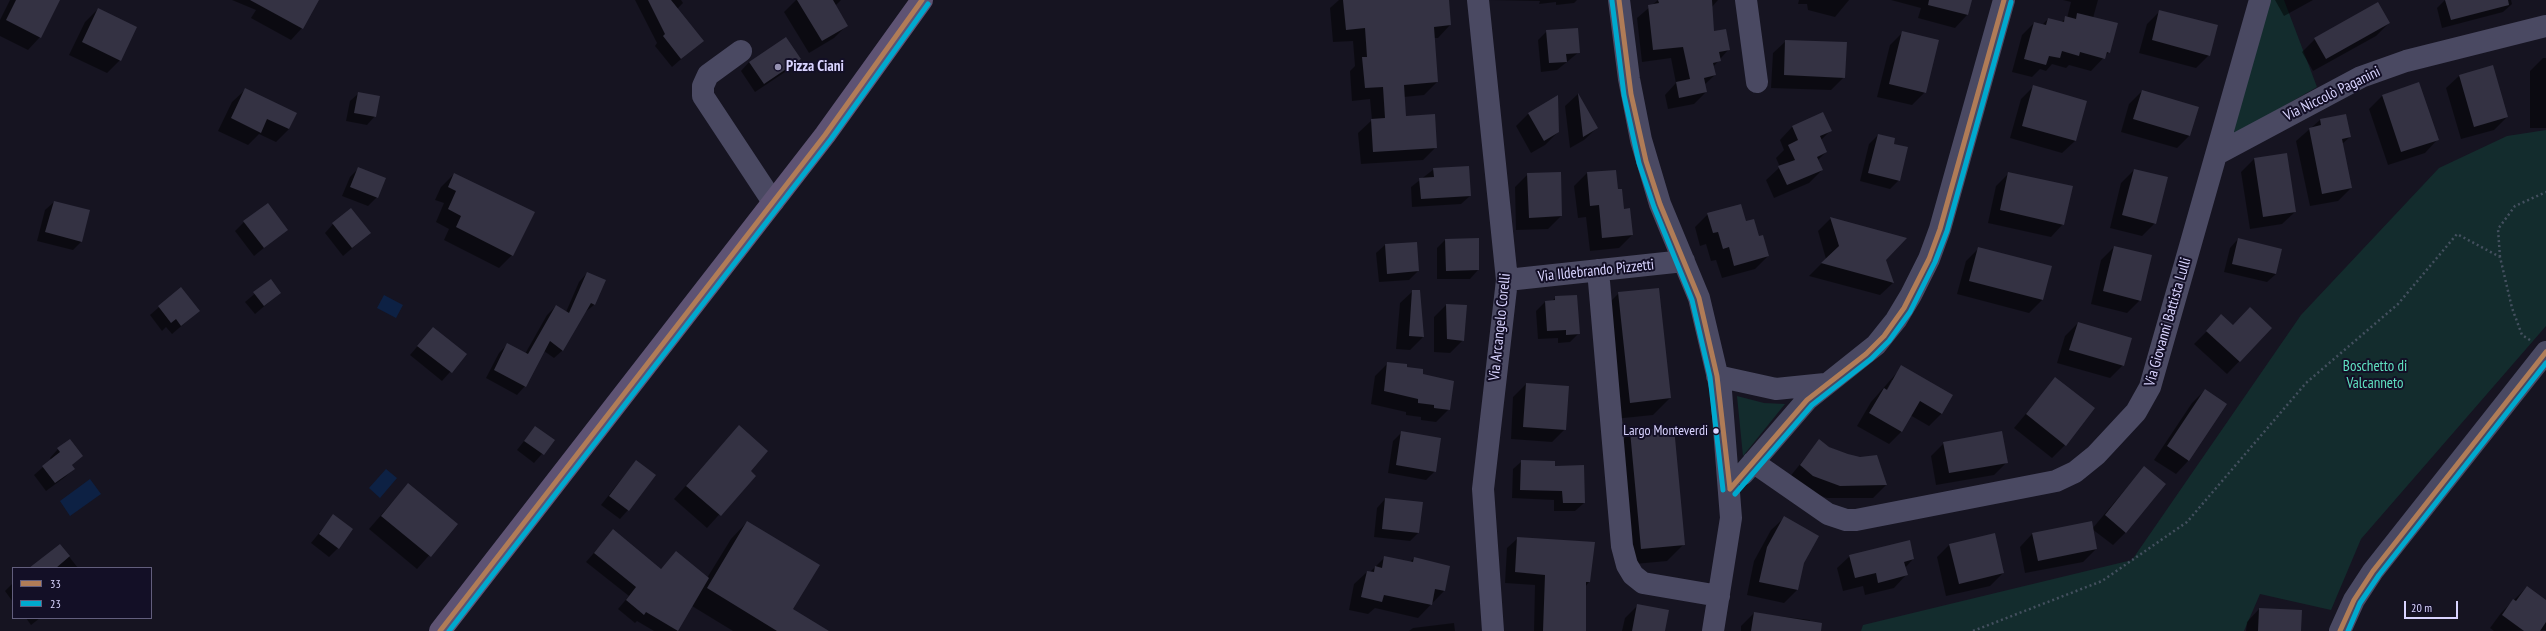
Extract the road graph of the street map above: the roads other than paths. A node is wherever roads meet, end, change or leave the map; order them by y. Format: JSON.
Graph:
{"nodes":[{"id":1,"x":922,"y":0,"type":"edge"},
{"id":2,"x":1478,"y":0,"type":"edge"},
{"id":3,"x":1619,"y":0,"type":"edge"},
{"id":4,"x":1746,"y":0,"type":"edge"},
{"id":5,"x":2004,"y":0,"type":"edge"},
{"id":6,"x":2260,"y":0,"type":"edge"},
{"id":7,"x":2546,"y":26,"type":"edge"},
{"id":8,"x":741,"y":51,"type":"dead end"},
{"id":9,"x":1757,"y":82,"type":"dead end"},
{"id":10,"x":2217,"y":154,"type":"junction"},
{"id":11,"x":773,"y":202,"type":"junction"},
{"id":12,"x":1684,"y":261,"type":"junction"},
{"id":13,"x":1598,"y":270,"type":"junction"},
{"id":14,"x":1508,"y":280,"type":"junction"},
{"id":15,"x":2540,"y":347,"type":"edge"},
{"id":16,"x":1717,"y":376,"type":"junction"},
{"id":17,"x":1824,"y":384,"type":"junction"},
{"id":18,"x":1753,"y":462,"type":"junction"},
{"id":19,"x":1730,"y":489,"type":"junction"},
{"id":20,"x":1719,"y":596,"type":"junction"},
{"id":21,"x":440,"y":631,"type":"edge"},
{"id":22,"x":1493,"y":631,"type":"edge"},
{"id":23,"x":1713,"y":631,"type":"edge"},
{"id":24,"x":2340,"y":631,"type":"edge"}],
"edges":[{"from":1,"to":11,"type":"main road"},
{"from":2,"to":14,"type":"street","name":"Via Arcangelo Corelli"},
{"from":3,"to":12,"type":"street"},
{"from":4,"to":9,"type":"street"},
{"from":5,"to":17,"type":"street"},
{"from":6,"to":10,"type":"street","name":"Via Giovanni Battista Lulli"},
{"from":7,"to":10,"type":"street","name":"Via Niccolò Paganini"},
{"from":8,"to":11,"type":"street"},
{"from":10,"to":18,"type":"street","name":"Via Giovanni Battista Lulli"},
{"from":11,"to":21,"type":"main road"},
{"from":12,"to":13,"type":"street","name":"Via Ildebrando Pizzetti"},
{"from":12,"to":16,"type":"street"},
{"from":13,"to":14,"type":"street","name":"Via Ildebrando Pizzetti"},
{"from":13,"to":20,"type":"street"},
{"from":14,"to":22,"type":"street","name":"Via Arcangelo Corelli"},
{"from":15,"to":24,"type":"street"},
{"from":16,"to":17,"type":"street"},
{"from":16,"to":19,"type":"street"},
{"from":17,"to":18,"type":"street"},
{"from":18,"to":19,"type":"street"},
{"from":19,"to":20,"type":"street"},
{"from":20,"to":23,"type":"street"}]}
